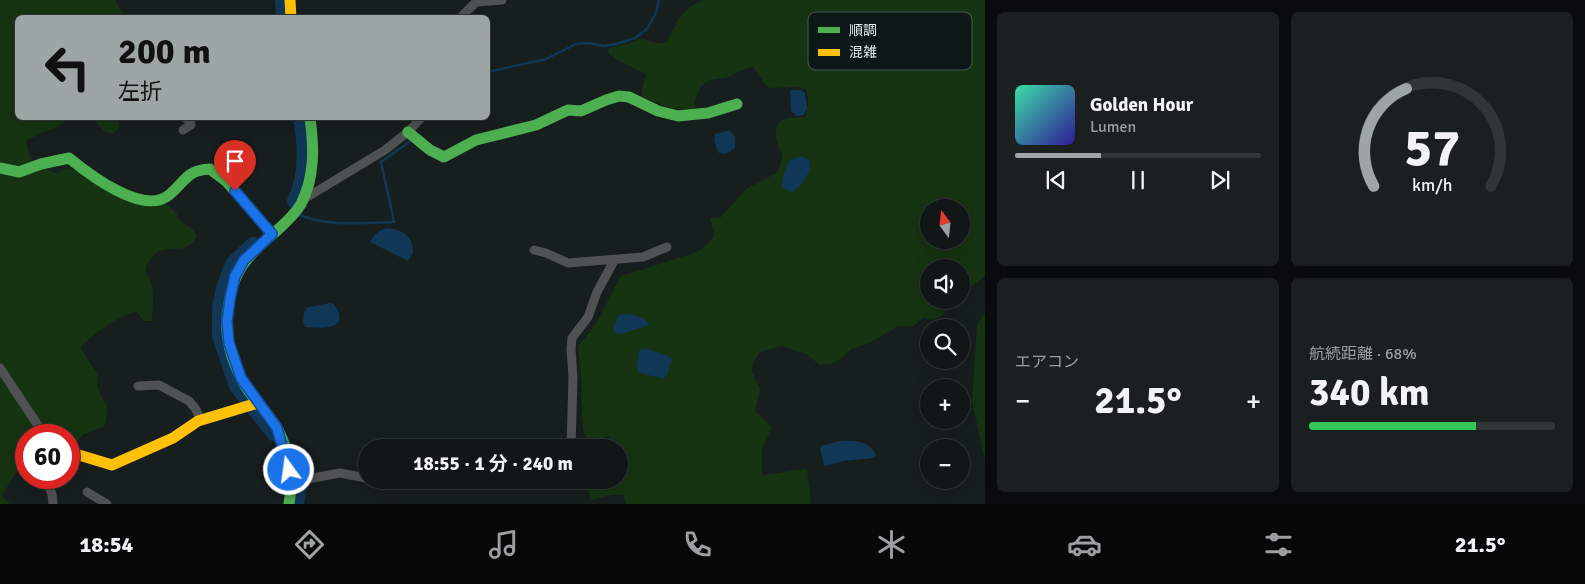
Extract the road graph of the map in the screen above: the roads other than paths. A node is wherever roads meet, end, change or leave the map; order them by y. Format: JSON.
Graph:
{"nodes":[{"id":1,"x":290,"y":0,"type":"edge"},
{"id":2,"x":502,"y":0,"type":"edge"},
{"id":3,"x":291,"y":15,"type":"edge"},
{"id":4,"x":463,"y":15,"type":"edge"},
{"id":5,"x":736,"y":104,"type":"dead end"},
{"id":6,"x":188,"y":120,"type":"edge"},
{"id":7,"x":310,"y":120,"type":"edge"},
{"id":8,"x":418,"y":120,"type":"edge"},
{"id":9,"x":184,"y":130,"type":"dead end"},
{"id":10,"x":408,"y":132,"type":"junction"},
{"id":11,"x":0,"y":168,"type":"edge"},
{"id":12,"x":304,"y":199,"type":"junction"},
{"id":13,"x":272,"y":234,"type":"junction"},
{"id":14,"x":667,"y":247,"type":"dead end"},
{"id":15,"x":534,"y":250,"type":"dead end"},
{"id":16,"x":615,"y":259,"type":"junction"},
{"id":17,"x":0,"y":368,"type":"edge"},
{"id":18,"x":138,"y":386,"type":"dead end"},
{"id":19,"x":258,"y":403,"type":"junction"},
{"id":20,"x":201,"y":420,"type":"junction"},
{"id":21,"x":37,"y":424,"type":"edge"},
{"id":22,"x":571,"y":439,"type":"edge"},
{"id":23,"x":80,"y":455,"type":"edge"},
{"id":24,"x":358,"y":476,"type":"edge"},
{"id":25,"x":291,"y":482,"type":"junction"},
{"id":26,"x":50,"y":489,"type":"edge"},
{"id":27,"x":86,"y":492,"type":"dead end"},
{"id":28,"x":53,"y":504,"type":"edge"},
{"id":29,"x":107,"y":504,"type":"edge"},
{"id":30,"x":289,"y":504,"type":"edge"}],
"edges":[{"from":1,"to":3,"type":"street"},
{"from":2,"to":4,"type":"street"},
{"from":5,"to":10,"type":"street"},
{"from":6,"to":9,"type":"street"},
{"from":7,"to":12,"type":"street"},
{"from":8,"to":10,"type":"street"},
{"from":10,"to":12,"type":"street"},
{"from":11,"to":13,"type":"street"},
{"from":12,"to":13,"type":"street"},
{"from":13,"to":19,"type":"street"},
{"from":14,"to":16,"type":"street"},
{"from":15,"to":16,"type":"street"},
{"from":16,"to":22,"type":"street"},
{"from":17,"to":21,"type":"street"},
{"from":18,"to":20,"type":"street"},
{"from":19,"to":20,"type":"street"},
{"from":19,"to":25,"type":"street"},
{"from":20,"to":23,"type":"street"},
{"from":24,"to":25,"type":"street"},
{"from":25,"to":30,"type":"street"},
{"from":26,"to":28,"type":"street"},
{"from":27,"to":29,"type":"street"}]}
